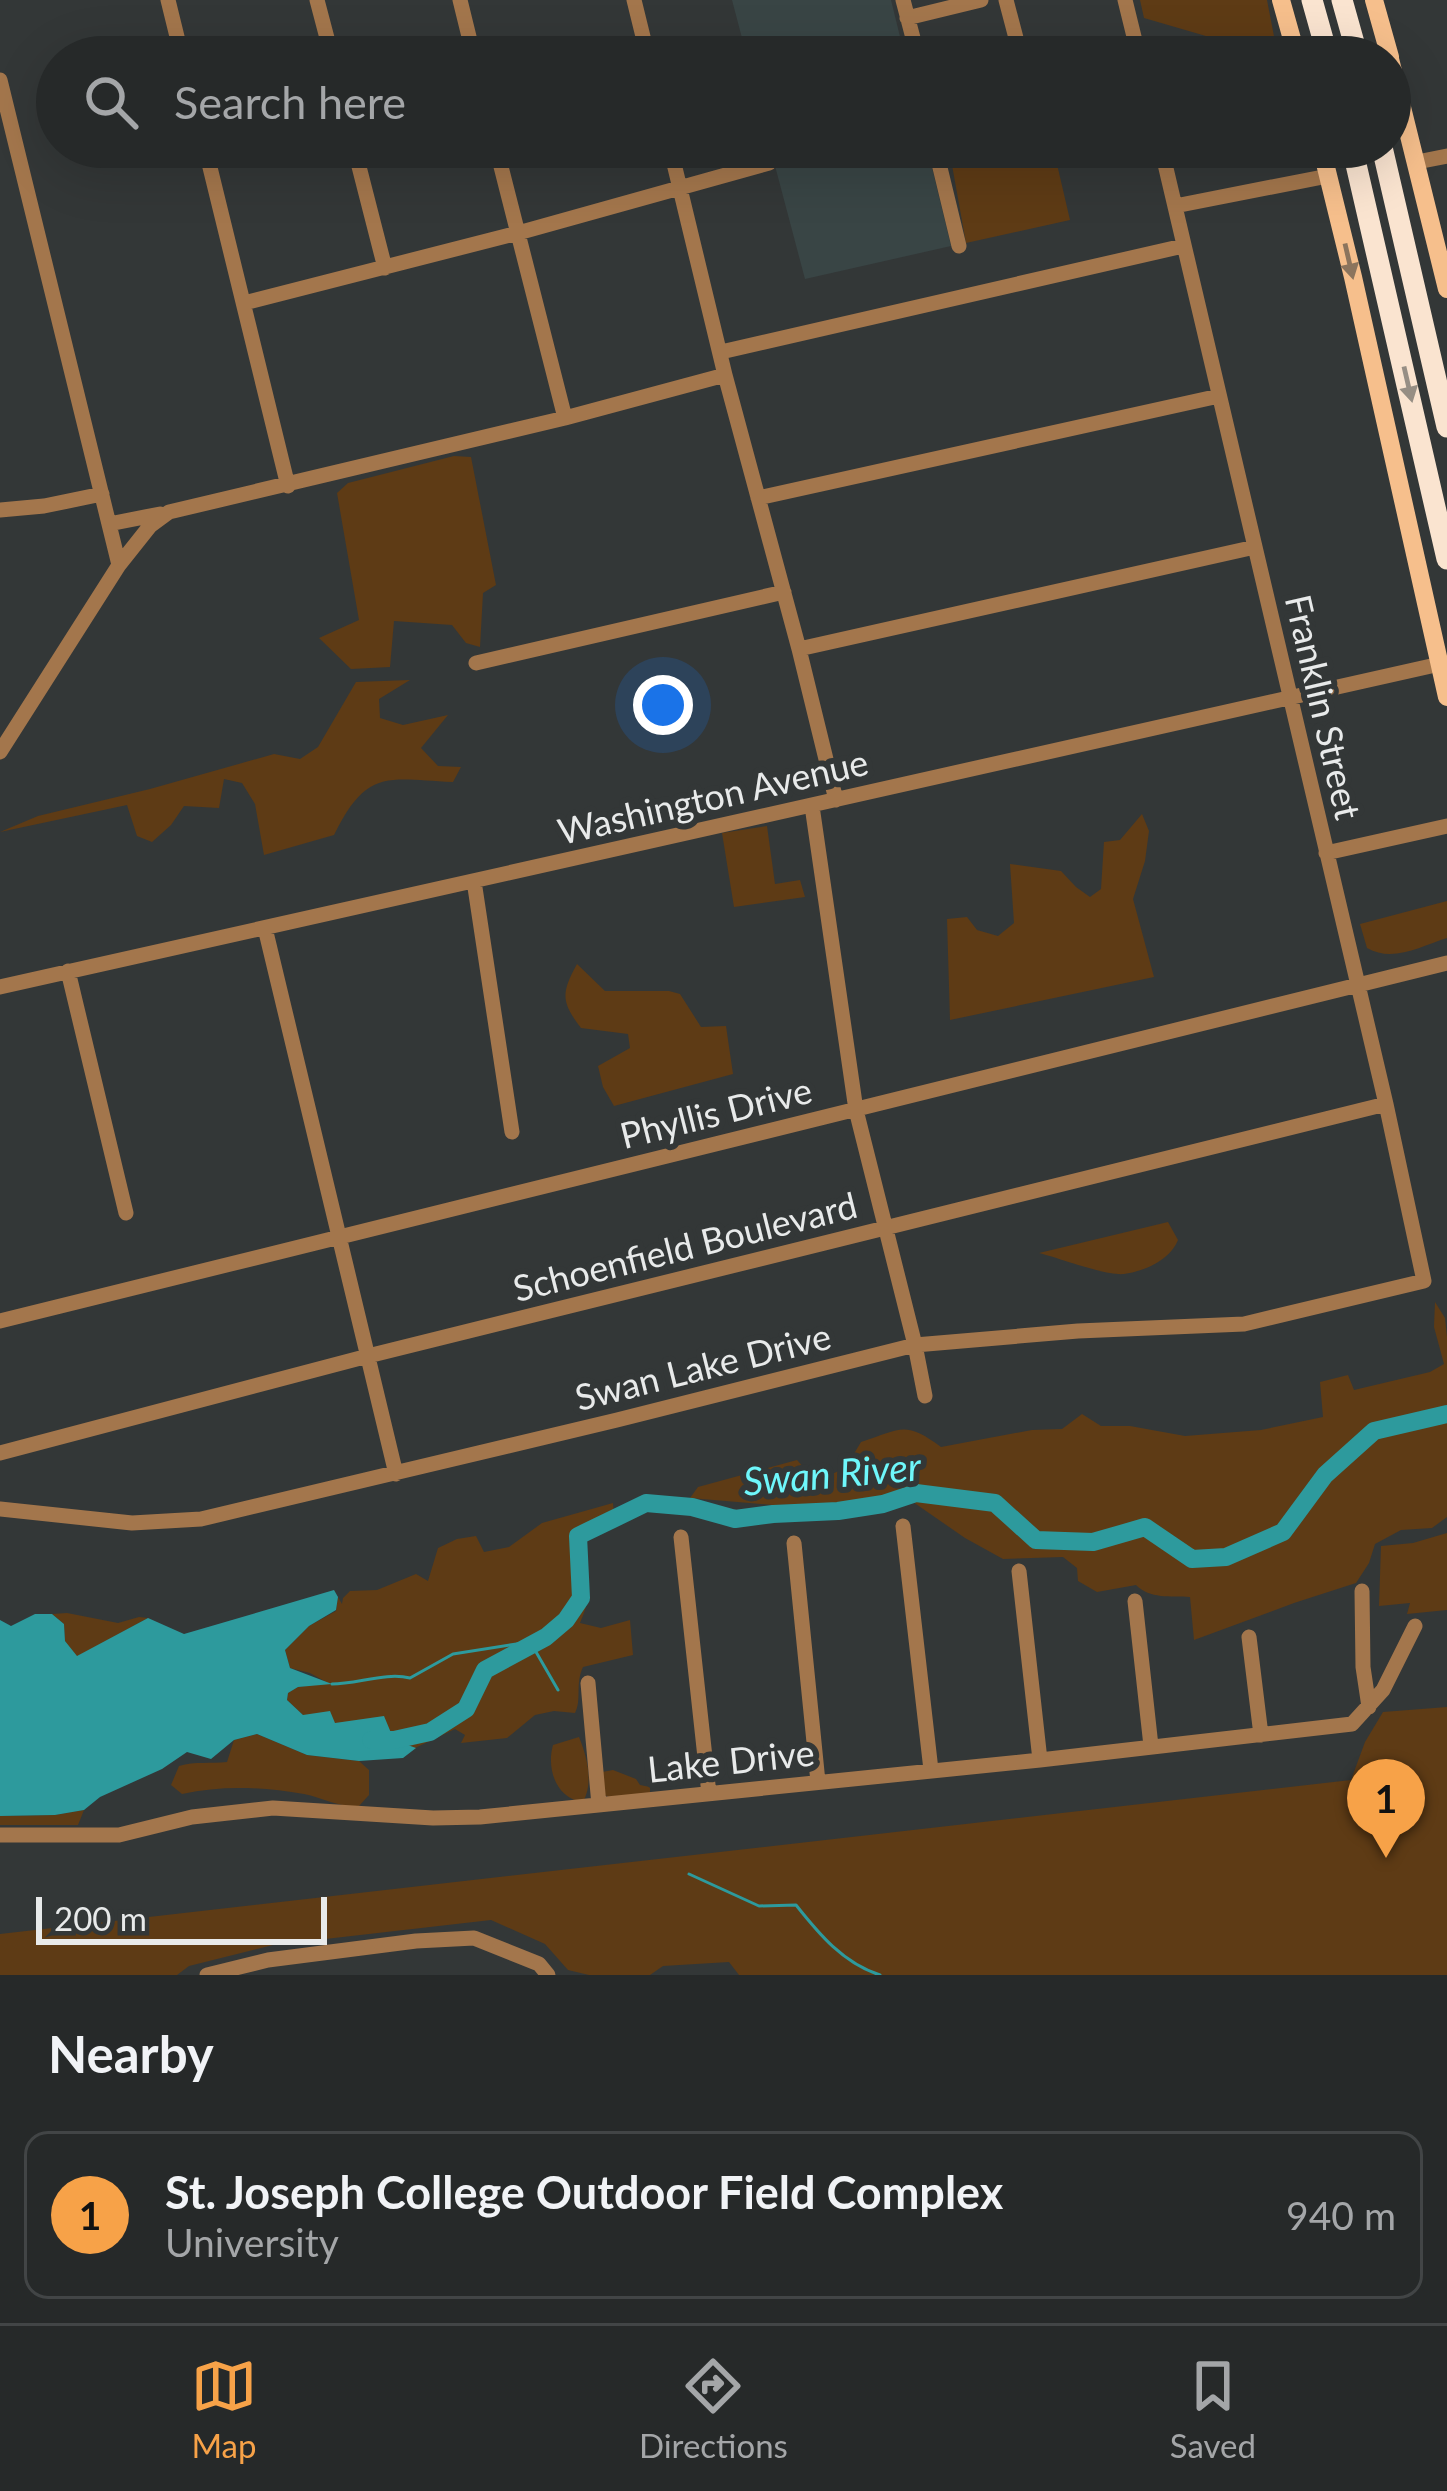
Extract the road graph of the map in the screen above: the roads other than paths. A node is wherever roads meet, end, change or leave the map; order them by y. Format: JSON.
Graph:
{"nodes":[{"id":1,"x":168,"y":0,"type":"edge"},
{"id":2,"x":317,"y":0,"type":"edge"},
{"id":3,"x":460,"y":0,"type":"edge"},
{"id":4,"x":634,"y":0,"type":"edge"},
{"id":5,"x":903,"y":0,"type":"edge"},
{"id":6,"x":981,"y":0,"type":"edge"},
{"id":7,"x":1006,"y":0,"type":"edge"},
{"id":8,"x":1125,"y":0,"type":"edge"},
{"id":9,"x":1281,"y":0,"type":"edge"},
{"id":10,"x":1312,"y":0,"type":"edge"},
{"id":11,"x":1342,"y":0,"type":"edge"},
{"id":12,"x":1374,"y":0,"type":"edge"},
{"id":13,"x":907,"y":18,"type":"junction"},
{"id":14,"x":177,"y":36,"type":"edge"},
{"id":15,"x":326,"y":36,"type":"edge"},
{"id":16,"x":469,"y":36,"type":"edge"},
{"id":17,"x":643,"y":36,"type":"edge"},
{"id":18,"x":912,"y":36,"type":"edge"},
{"id":19,"x":1015,"y":36,"type":"edge"},
{"id":20,"x":1134,"y":36,"type":"edge"},
{"id":21,"x":1291,"y":36,"type":"edge"},
{"id":22,"x":1322,"y":36,"type":"edge"},
{"id":23,"x":1352,"y":36,"type":"edge"},
{"id":24,"x":1384,"y":36,"type":"edge"},
{"id":25,"x":0,"y":80,"type":"edge"},
{"id":26,"x":1411,"y":139,"type":"edge"},
{"id":27,"x":1447,"y":156,"type":"edge"},
{"id":28,"x":1417,"y":162,"type":"junction"},
{"id":29,"x":210,"y":168,"type":"edge"},
{"id":30,"x":359,"y":168,"type":"edge"},
{"id":31,"x":501,"y":168,"type":"edge"},
{"id":32,"x":675,"y":168,"type":"edge"},
{"id":33,"x":755,"y":168,"type":"edge"},
{"id":34,"x":940,"y":168,"type":"edge"},
{"id":35,"x":1166,"y":168,"type":"edge"},
{"id":36,"x":1326,"y":168,"type":"edge"},
{"id":37,"x":1357,"y":168,"type":"edge"},
{"id":38,"x":1387,"y":168,"type":"edge"},
{"id":39,"x":1328,"y":176,"type":"junction"},
{"id":40,"x":680,"y":189,"type":"junction"},
{"id":41,"x":1175,"y":206,"type":"junction"},
{"id":42,"x":518,"y":233,"type":"junction"},
{"id":43,"x":958,"y":246,"type":"dead end"},
{"id":44,"x":1183,"y":246,"type":"junction"},
{"id":45,"x":385,"y":268,"type":"junction"},
{"id":46,"x":1447,"y":289,"type":"edge"},
{"id":47,"x":244,"y":303,"type":"junction"},
{"id":48,"x":721,"y":352,"type":"junction"},
{"id":49,"x":725,"y":376,"type":"junction"},
{"id":50,"x":1220,"y":396,"type":"junction"},
{"id":51,"x":565,"y":418,"type":"junction"},
{"id":52,"x":1447,"y":427,"type":"edge"},
{"id":53,"x":288,"y":486,"type":"junction"},
{"id":54,"x":102,"y":494,"type":"junction"},
{"id":55,"x":758,"y":498,"type":"junction"},
{"id":56,"x":0,"y":510,"type":"edge"},
{"id":57,"x":169,"y":512,"type":"junction"},
{"id":58,"x":109,"y":524,"type":"junction"},
{"id":59,"x":1255,"y":547,"type":"junction"},
{"id":60,"x":1447,"y":559,"type":"edge"},
{"id":61,"x":119,"y":565,"type":"junction"},
{"id":62,"x":784,"y":592,"type":"junction"},
{"id":63,"x":799,"y":649,"type":"junction"},
{"id":64,"x":476,"y":663,"type":"dead end"},
{"id":65,"x":1440,"y":664,"type":"junction"},
{"id":66,"x":1290,"y":697,"type":"junction"},
{"id":67,"x":1447,"y":697,"type":"edge"},
{"id":68,"x":0,"y":752,"type":"edge"},
{"id":69,"x":836,"y":800,"type":"junction"},
{"id":70,"x":812,"y":806,"type":"junction"},
{"id":71,"x":1447,"y":826,"type":"edge"},
{"id":72,"x":1326,"y":853,"type":"junction"},
{"id":73,"x":474,"y":881,"type":"junction"},
{"id":74,"x":265,"y":928,"type":"junction"},
{"id":75,"x":1447,"y":963,"type":"edge"},
{"id":76,"x":68,"y":971,"type":"junction"},
{"id":77,"x":1357,"y":984,"type":"junction"},
{"id":78,"x":0,"y":988,"type":"edge"},
{"id":79,"x":1386,"y":1104,"type":"junction"},
{"id":80,"x":856,"y":1110,"type":"junction"},
{"id":81,"x":512,"y":1132,"type":"dead end"},
{"id":82,"x":127,"y":1213,"type":"dead end"},
{"id":83,"x":886,"y":1229,"type":"junction"},
{"id":84,"x":338,"y":1237,"type":"junction"},
{"id":85,"x":1424,"y":1281,"type":"joint"},
{"id":86,"x":0,"y":1321,"type":"edge"},
{"id":87,"x":915,"y":1345,"type":"junction"},
{"id":88,"x":368,"y":1356,"type":"junction"},
{"id":89,"x":925,"y":1396,"type":"dead end"},
{"id":90,"x":0,"y":1453,"type":"edge"},
{"id":91,"x":396,"y":1474,"type":"junction"},
{"id":92,"x":0,"y":1509,"type":"edge"},
{"id":93,"x":903,"y":1526,"type":"dead end"},
{"id":94,"x":681,"y":1537,"type":"dead end"},
{"id":95,"x":794,"y":1544,"type":"dead end"},
{"id":96,"x":1019,"y":1570,"type":"dead end"},
{"id":97,"x":1362,"y":1591,"type":"dead end"},
{"id":98,"x":1135,"y":1601,"type":"dead end"},
{"id":99,"x":1415,"y":1626,"type":"dead end"},
{"id":100,"x":1249,"y":1637,"type":"dead end"},
{"id":101,"x":588,"y":1683,"type":"dead end"},
{"id":102,"x":1369,"y":1707,"type":"junction"},
{"id":103,"x":1261,"y":1735,"type":"junction"},
{"id":104,"x":1151,"y":1746,"type":"junction"},
{"id":105,"x":1040,"y":1760,"type":"junction"},
{"id":106,"x":931,"y":1770,"type":"junction"},
{"id":107,"x":818,"y":1782,"type":"junction"},
{"id":108,"x":709,"y":1794,"type":"junction"},
{"id":109,"x":599,"y":1805,"type":"junction"},
{"id":110,"x":0,"y":1834,"type":"edge"},
{"id":111,"x":207,"y":1975,"type":"edge"},
{"id":112,"x":548,"y":1975,"type":"edge"}],
"edges":[{"from":1,"to":14,"type":"street"},
{"from":2,"to":15,"type":"street"},
{"from":3,"to":16,"type":"street"},
{"from":4,"to":17,"type":"street"},
{"from":5,"to":13,"type":"street"},
{"from":6,"to":13,"type":"street"},
{"from":7,"to":19,"type":"street"},
{"from":8,"to":20,"type":"street"},
{"from":9,"to":21,"type":"main road"},
{"from":10,"to":22,"type":"highway"},
{"from":11,"to":23,"type":"highway"},
{"from":12,"to":24,"type":"main road"},
{"from":13,"to":18,"type":"street"},
{"from":25,"to":54,"type":"street"},
{"from":26,"to":28,"type":"main road"},
{"from":27,"to":28,"type":"street"},
{"from":28,"to":46,"type":"main road"},
{"from":29,"to":47,"type":"street"},
{"from":30,"to":45,"type":"street"},
{"from":31,"to":42,"type":"street"},
{"from":32,"to":40,"type":"street"},
{"from":33,"to":40,"type":"street"},
{"from":34,"to":43,"type":"street"},
{"from":35,"to":41,"type":"street","name":"Franklin Street"},
{"from":36,"to":39,"type":"main road"},
{"from":37,"to":60,"type":"highway","one_way":true},
{"from":38,"to":52,"type":"highway"},
{"from":39,"to":41,"type":"street"},
{"from":39,"to":65,"type":"main road","one_way":true},
{"from":40,"to":42,"type":"street"},
{"from":40,"to":48,"type":"street"},
{"from":41,"to":44,"type":"street","name":"Franklin Street"},
{"from":42,"to":45,"type":"street"},
{"from":42,"to":51,"type":"street"},
{"from":44,"to":48,"type":"street"},
{"from":44,"to":50,"type":"street","name":"Franklin Street"},
{"from":45,"to":47,"type":"street"},
{"from":47,"to":53,"type":"street"},
{"from":48,"to":49,"type":"street"},
{"from":49,"to":51,"type":"street"},
{"from":49,"to":55,"type":"street"},
{"from":50,"to":55,"type":"street"},
{"from":50,"to":59,"type":"street","name":"Franklin Street"},
{"from":51,"to":53,"type":"street"},
{"from":53,"to":57,"type":"street"},
{"from":54,"to":56,"type":"street"},
{"from":54,"to":58,"type":"street"},
{"from":55,"to":62,"type":"street"},
{"from":57,"to":58,"type":"street"},
{"from":57,"to":61,"type":"street"},
{"from":58,"to":61,"type":"street"},
{"from":59,"to":63,"type":"street"},
{"from":59,"to":66,"type":"street","name":"Franklin Street"},
{"from":61,"to":68,"type":"street"},
{"from":62,"to":63,"type":"street"},
{"from":62,"to":64,"type":"street"},
{"from":63,"to":69,"type":"street"},
{"from":65,"to":66,"type":"street","name":"Washington Avenue"},
{"from":65,"to":67,"type":"main road"},
{"from":66,"to":69,"type":"street","name":"Washington Avenue"},
{"from":66,"to":72,"type":"street","name":"Franklin Street"},
{"from":69,"to":70,"type":"street","name":"Washington Avenue"},
{"from":70,"to":73,"type":"street","name":"Washington Avenue"},
{"from":70,"to":80,"type":"street"},
{"from":71,"to":72,"type":"street"},
{"from":72,"to":77,"type":"street","name":"Franklin Street"},
{"from":73,"to":74,"type":"street","name":"Washington Avenue"},
{"from":73,"to":81,"type":"street"},
{"from":74,"to":76,"type":"street","name":"Washington Avenue"},
{"from":74,"to":84,"type":"street"},
{"from":75,"to":77,"type":"street","name":"Phyllis Drive"},
{"from":76,"to":78,"type":"street","name":"Washington Avenue"},
{"from":76,"to":82,"type":"street"},
{"from":77,"to":79,"type":"street","name":"Franklin Street"},
{"from":77,"to":80,"type":"street","name":"Phyllis Drive"},
{"from":79,"to":83,"type":"street","name":"Schoenfield Boulevard"},
{"from":79,"to":85,"type":"street","name":"Franklin Street"},
{"from":80,"to":83,"type":"street"},
{"from":80,"to":84,"type":"street","name":"Phyllis Drive"},
{"from":83,"to":87,"type":"street"},
{"from":83,"to":88,"type":"street","name":"Schoenfield Boulevard"},
{"from":84,"to":86,"type":"street","name":"Phyllis Drive"},
{"from":84,"to":88,"type":"street"},
{"from":85,"to":87,"type":"street","name":"Swan Lake Drive"},
{"from":87,"to":89,"type":"street"},
{"from":87,"to":91,"type":"street","name":"Swan Lake Drive"},
{"from":88,"to":90,"type":"street","name":"Schoenfield Boulevard"},
{"from":88,"to":91,"type":"street"},
{"from":91,"to":92,"type":"street","name":"Swan Lake Drive"},
{"from":93,"to":106,"type":"street"},
{"from":94,"to":108,"type":"street"},
{"from":95,"to":107,"type":"street"},
{"from":96,"to":105,"type":"street"},
{"from":97,"to":102,"type":"street"},
{"from":98,"to":104,"type":"street"},
{"from":99,"to":102,"type":"street"},
{"from":100,"to":103,"type":"street"},
{"from":101,"to":109,"type":"street"},
{"from":102,"to":103,"type":"street","name":"Lake Drive"},
{"from":103,"to":104,"type":"street","name":"Lake Drive"},
{"from":104,"to":105,"type":"street","name":"Lake Drive"},
{"from":105,"to":106,"type":"street","name":"Lake Drive"},
{"from":106,"to":107,"type":"street","name":"Lake Drive"},
{"from":107,"to":108,"type":"street","name":"Lake Drive"},
{"from":108,"to":109,"type":"street","name":"Lake Drive"},
{"from":109,"to":110,"type":"street","name":"Lake Drive"},
{"from":111,"to":112,"type":"street"}]}
